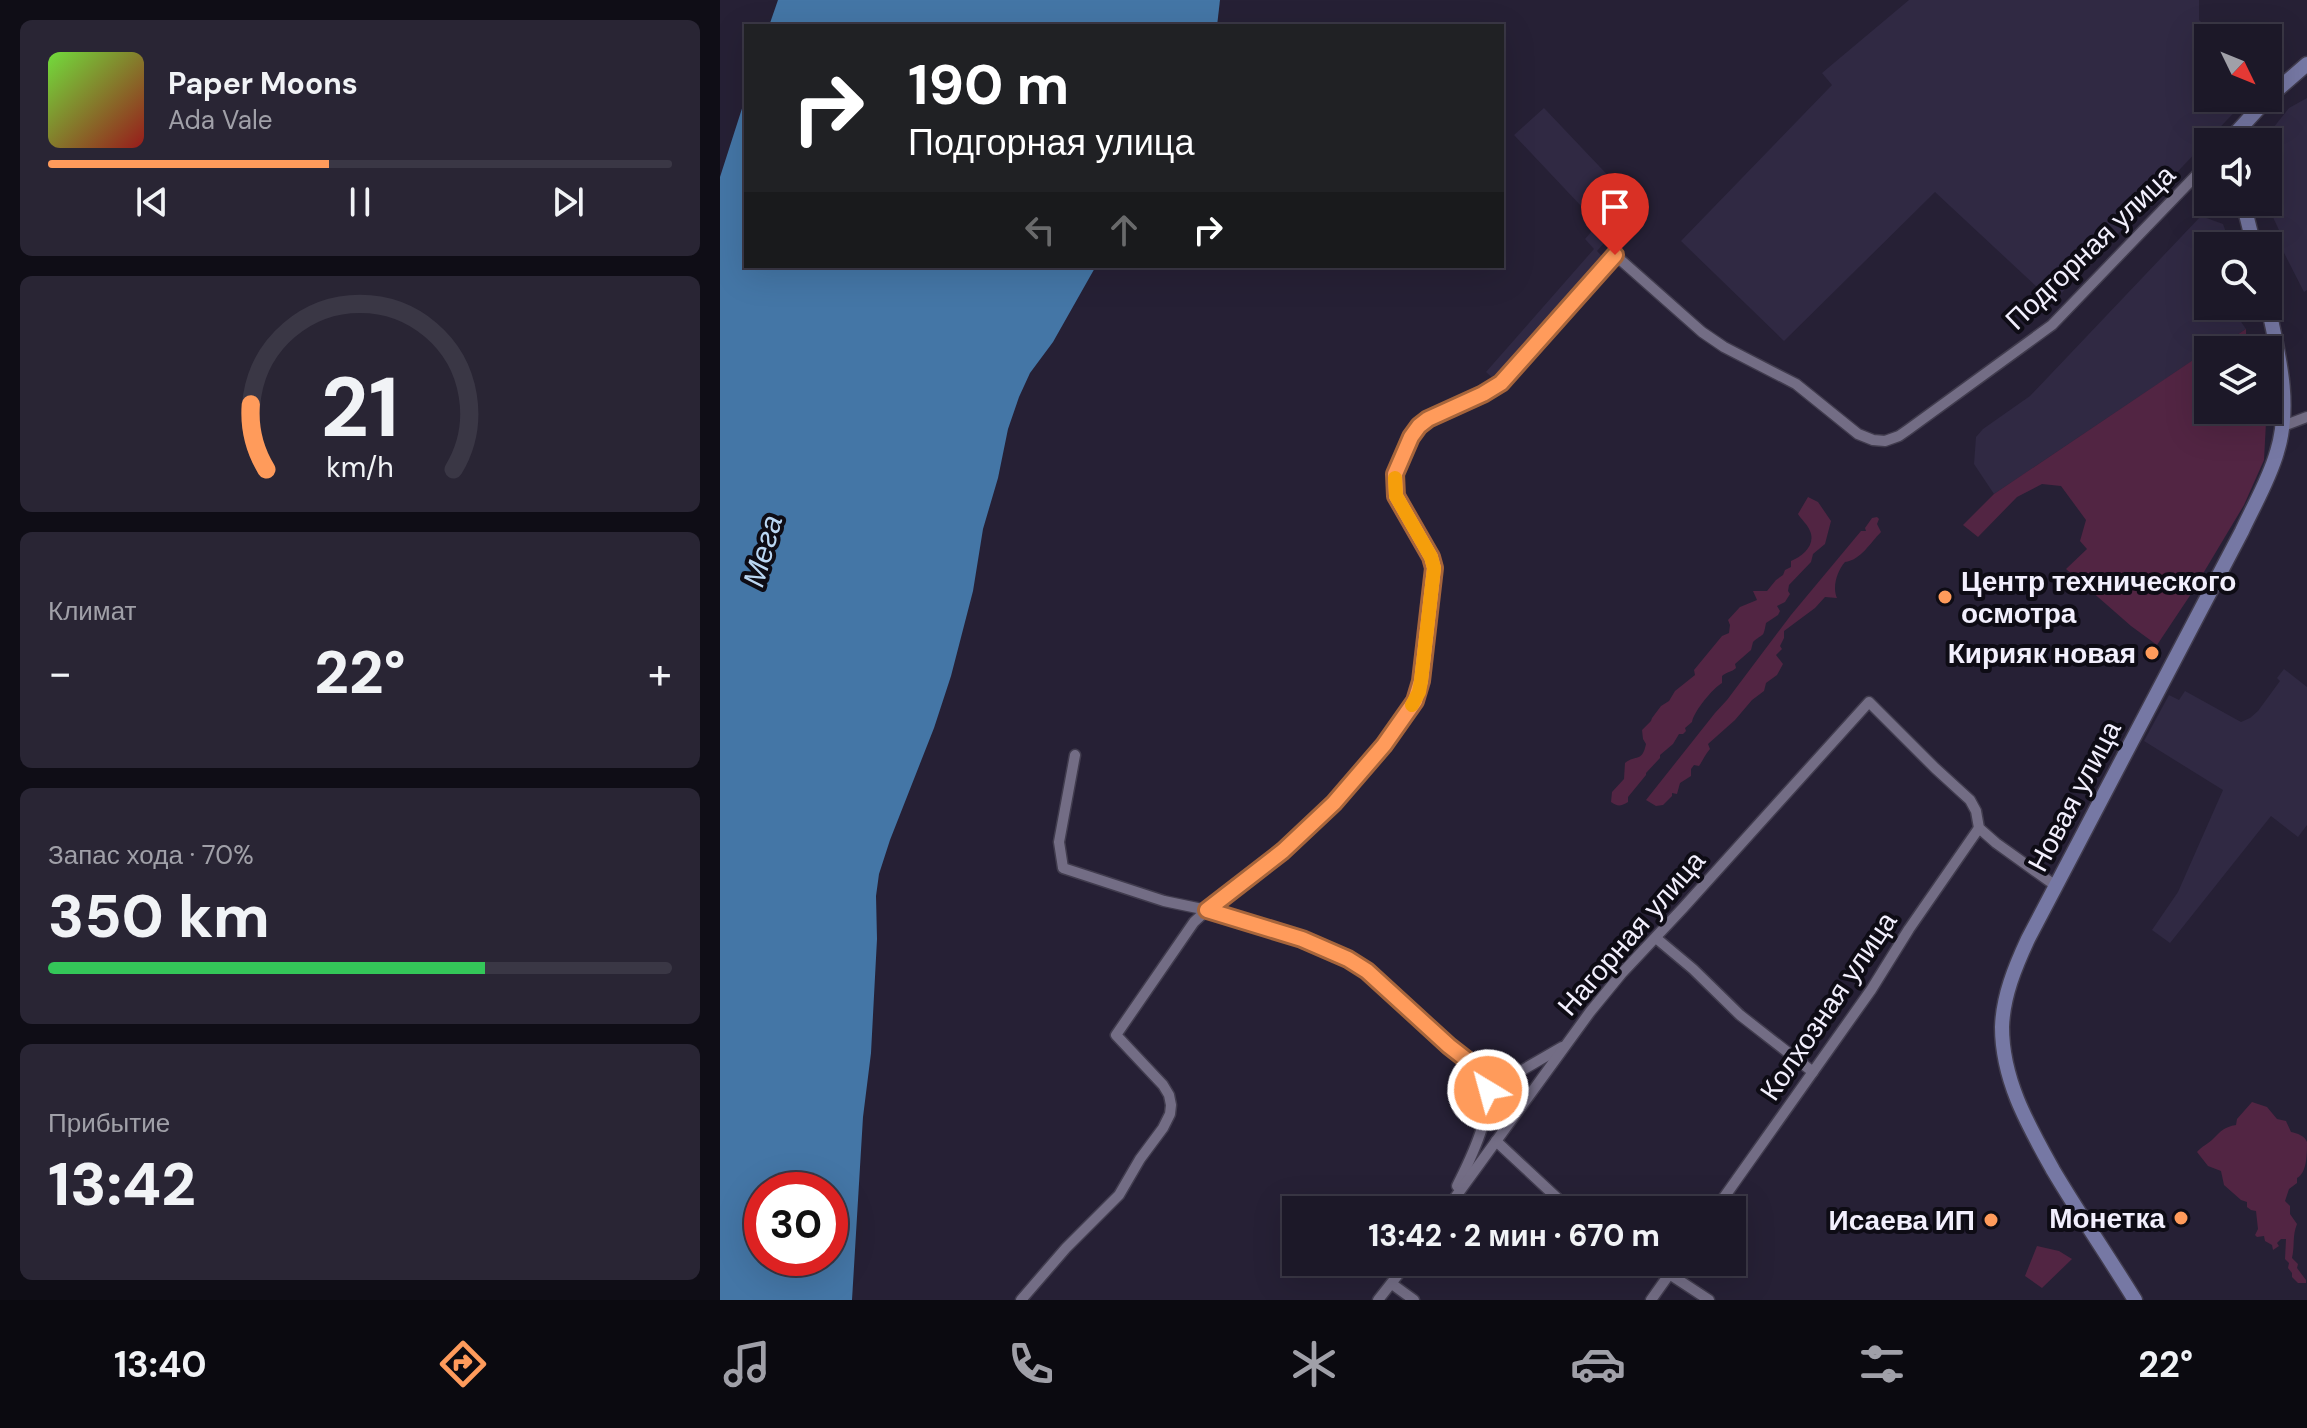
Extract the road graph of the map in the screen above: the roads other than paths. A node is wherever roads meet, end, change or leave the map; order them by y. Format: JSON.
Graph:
{"nodes":[{"id":1,"x":2307,"y":64,"type":"edge"},
{"id":2,"x":2242,"y":128,"type":"edge"},
{"id":3,"x":2194,"y":178,"type":"edge"},
{"id":4,"x":2270,"y":320,"type":"edge"},
{"id":5,"x":2307,"y":417,"type":"edge"},
{"id":6,"x":2283,"y":426,"type":"junction"},
{"id":7,"x":1075,"y":755,"type":"dead end"},
{"id":8,"x":1979,"y":828,"type":"junction"},
{"id":9,"x":2056,"y":886,"type":"junction"},
{"id":10,"x":1207,"y":910,"type":"junction"},
{"id":11,"x":1656,"y":938,"type":"junction"},
{"id":12,"x":1567,"y":1044,"type":"junction"},
{"id":13,"x":1481,"y":1071,"type":"junction"},
{"id":14,"x":1813,"y":1072,"type":"junction"},
{"id":15,"x":1496,"y":1141,"type":"junction"},
{"id":16,"x":1452,"y":1196,"type":"edge"},
{"id":17,"x":1456,"y":1196,"type":"edge"},
{"id":18,"x":1555,"y":1196,"type":"edge"},
{"id":19,"x":1725,"y":1196,"type":"edge"},
{"id":20,"x":1398,"y":1276,"type":"edge"},
{"id":21,"x":1668,"y":1276,"type":"edge"},
{"id":22,"x":1674,"y":1276,"type":"edge"},
{"id":23,"x":1392,"y":1284,"type":"junction"},
{"id":24,"x":1021,"y":1300,"type":"edge"},
{"id":25,"x":1378,"y":1300,"type":"edge"},
{"id":26,"x":1414,"y":1300,"type":"edge"},
{"id":27,"x":1651,"y":1300,"type":"edge"},
{"id":28,"x":1709,"y":1300,"type":"edge"},
{"id":29,"x":2135,"y":1300,"type":"edge"}],
"edges":[{"from":1,"to":2,"type":"street"},
{"from":3,"to":10,"type":"street","name":"Подгорная улица"},
{"from":4,"to":6,"type":"street","name":"Новая улица"},
{"from":5,"to":6,"type":"street"},
{"from":6,"to":9,"type":"street","name":"Новая улица"},
{"from":7,"to":10,"type":"street"},
{"from":8,"to":9,"type":"street"},
{"from":8,"to":11,"type":"street","name":"Нагорная улица"},
{"from":8,"to":14,"type":"street","name":"Колхозная улица"},
{"from":9,"to":29,"type":"street","name":"Новая улица"},
{"from":10,"to":13,"type":"street"},
{"from":10,"to":24,"type":"street","name":"Подгорная улица"},
{"from":11,"to":12,"type":"street","name":"Нагорная улица"},
{"from":11,"to":14,"type":"street"},
{"from":12,"to":13,"type":"street"},
{"from":12,"to":15,"type":"street","name":"Нагорная улица"},
{"from":13,"to":16,"type":"street"},
{"from":14,"to":19,"type":"street","name":"Колхозная улица"},
{"from":15,"to":17,"type":"street","name":"Нагорная улица"},
{"from":15,"to":18,"type":"street"},
{"from":20,"to":23,"type":"street"},
{"from":21,"to":27,"type":"street"},
{"from":22,"to":28,"type":"street"},
{"from":23,"to":25,"type":"street"},
{"from":23,"to":26,"type":"street"}]}
